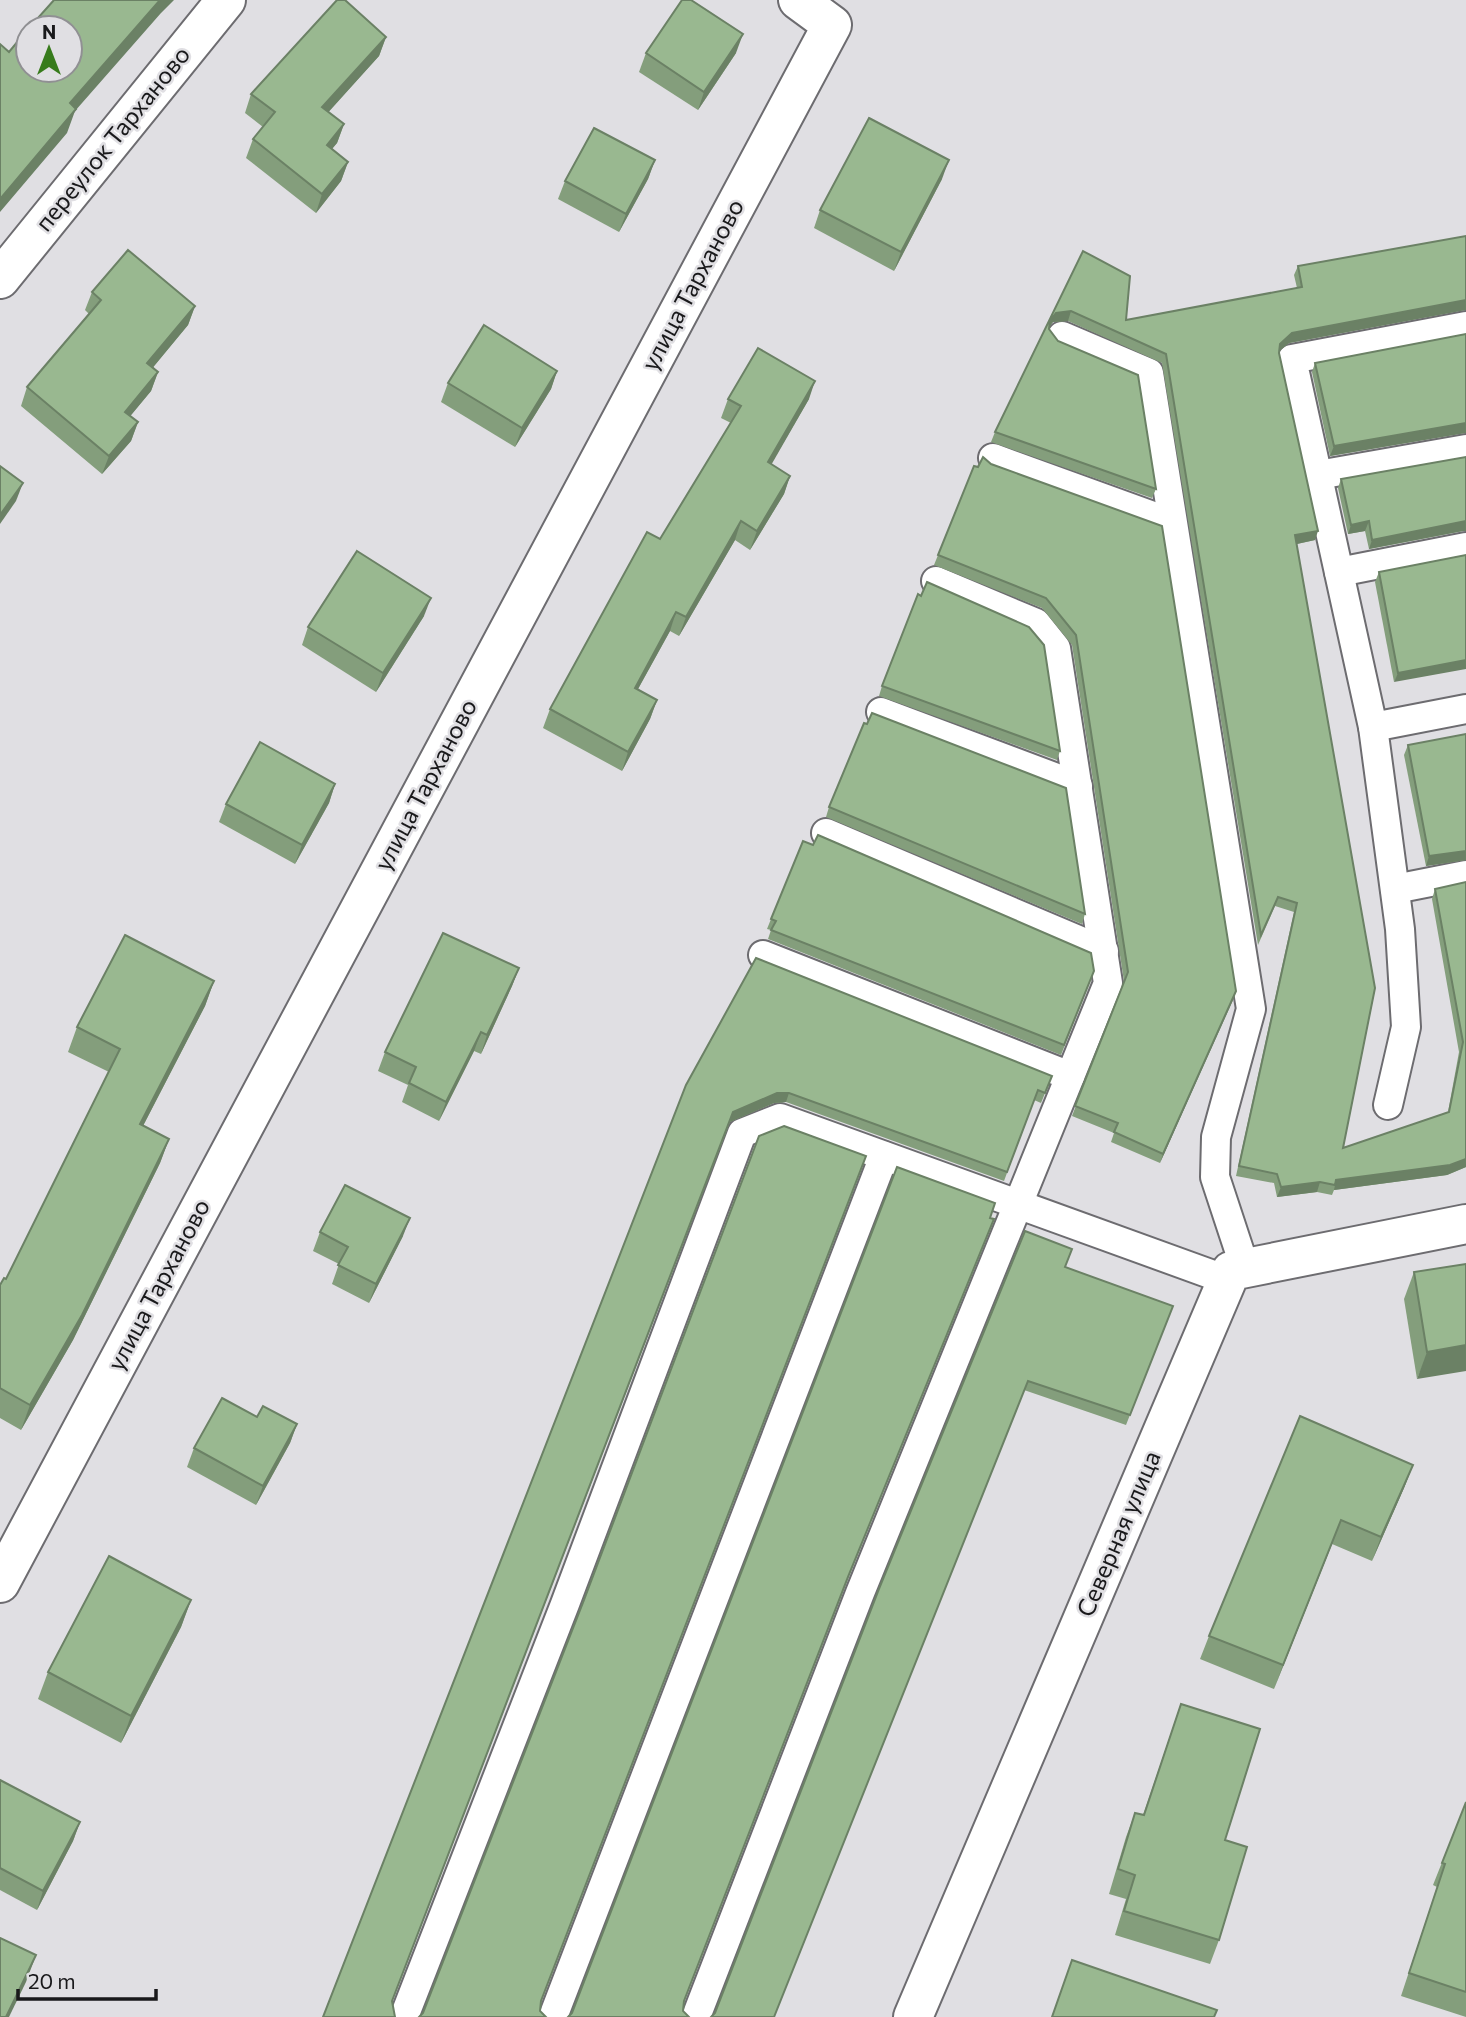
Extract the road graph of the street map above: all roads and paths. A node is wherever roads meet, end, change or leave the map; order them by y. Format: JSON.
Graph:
{"nodes":[{"id":1,"x":226,"y":0,"type":"edge"},
{"id":2,"x":798,"y":0,"type":"edge"},
{"id":3,"x":0,"y":279,"type":"edge"},
{"id":4,"x":1466,"y":326,"type":"edge"},
{"id":5,"x":1062,"y":336,"type":"dead end"},
{"id":6,"x":1466,"y":449,"type":"edge"},
{"id":7,"x":993,"y":458,"type":"dead end"},
{"id":8,"x":1318,"y":475,"type":"junction"},
{"id":9,"x":1172,"y":523,"type":"junction"},
{"id":10,"x":1466,"y":548,"type":"edge"},
{"id":11,"x":1339,"y":572,"type":"junction"},
{"id":12,"x":936,"y":581,"type":"dead end"},
{"id":13,"x":1466,"y":709,"type":"edge"},
{"id":14,"x":881,"y":712,"type":"dead end"},
{"id":15,"x":1373,"y":727,"type":"junction"},
{"id":16,"x":1078,"y":786,"type":"junction"},
{"id":17,"x":826,"y":833,"type":"dead end"},
{"id":18,"x":1466,"y":875,"type":"edge"},
{"id":19,"x":1395,"y":889,"type":"junction"},
{"id":20,"x":1104,"y":951,"type":"junction"},
{"id":21,"x":763,"y":955,"type":"dead end"},
{"id":22,"x":1070,"y":1076,"type":"junction"},
{"id":23,"x":1388,"y":1105,"type":"dead end"},
{"id":24,"x":884,"y":1156,"type":"junction"},
{"id":25,"x":1017,"y":1204,"type":"junction"},
{"id":26,"x":1466,"y":1224,"type":"edge"},
{"id":27,"x":1236,"y":1274,"type":"junction"},
{"id":28,"x":0,"y":1583,"type":"edge"},
{"id":29,"x":404,"y":2017,"type":"edge"},
{"id":30,"x":553,"y":2017,"type":"edge"},
{"id":31,"x":696,"y":2017,"type":"edge"},
{"id":32,"x":913,"y":2017,"type":"edge"}],
"edges":[{"from":1,"to":3,"type":"street","name":"переулок Тарханово"},
{"from":2,"to":28,"type":"street","name":"улица Тарханово"},
{"from":4,"to":8,"type":"lane"},
{"from":5,"to":9,"type":"lane"},
{"from":6,"to":8,"type":"lane"},
{"from":7,"to":9,"type":"lane"},
{"from":8,"to":11,"type":"lane"},
{"from":9,"to":27,"type":"lane"},
{"from":10,"to":11,"type":"lane"},
{"from":11,"to":15,"type":"lane"},
{"from":12,"to":16,"type":"lane"},
{"from":13,"to":15,"type":"lane"},
{"from":14,"to":16,"type":"lane"},
{"from":15,"to":19,"type":"lane"},
{"from":16,"to":20,"type":"lane"},
{"from":17,"to":20,"type":"lane"},
{"from":18,"to":19,"type":"lane"},
{"from":19,"to":23,"type":"lane"},
{"from":20,"to":22,"type":"lane"},
{"from":21,"to":22,"type":"lane"},
{"from":22,"to":25,"type":"lane"},
{"from":24,"to":25,"type":"lane"},
{"from":24,"to":29,"type":"lane"},
{"from":24,"to":30,"type":"lane"},
{"from":25,"to":27,"type":"lane"},
{"from":25,"to":31,"type":"lane"},
{"from":26,"to":27,"type":"street"},
{"from":27,"to":32,"type":"street","name":"Северная улица"}]}
